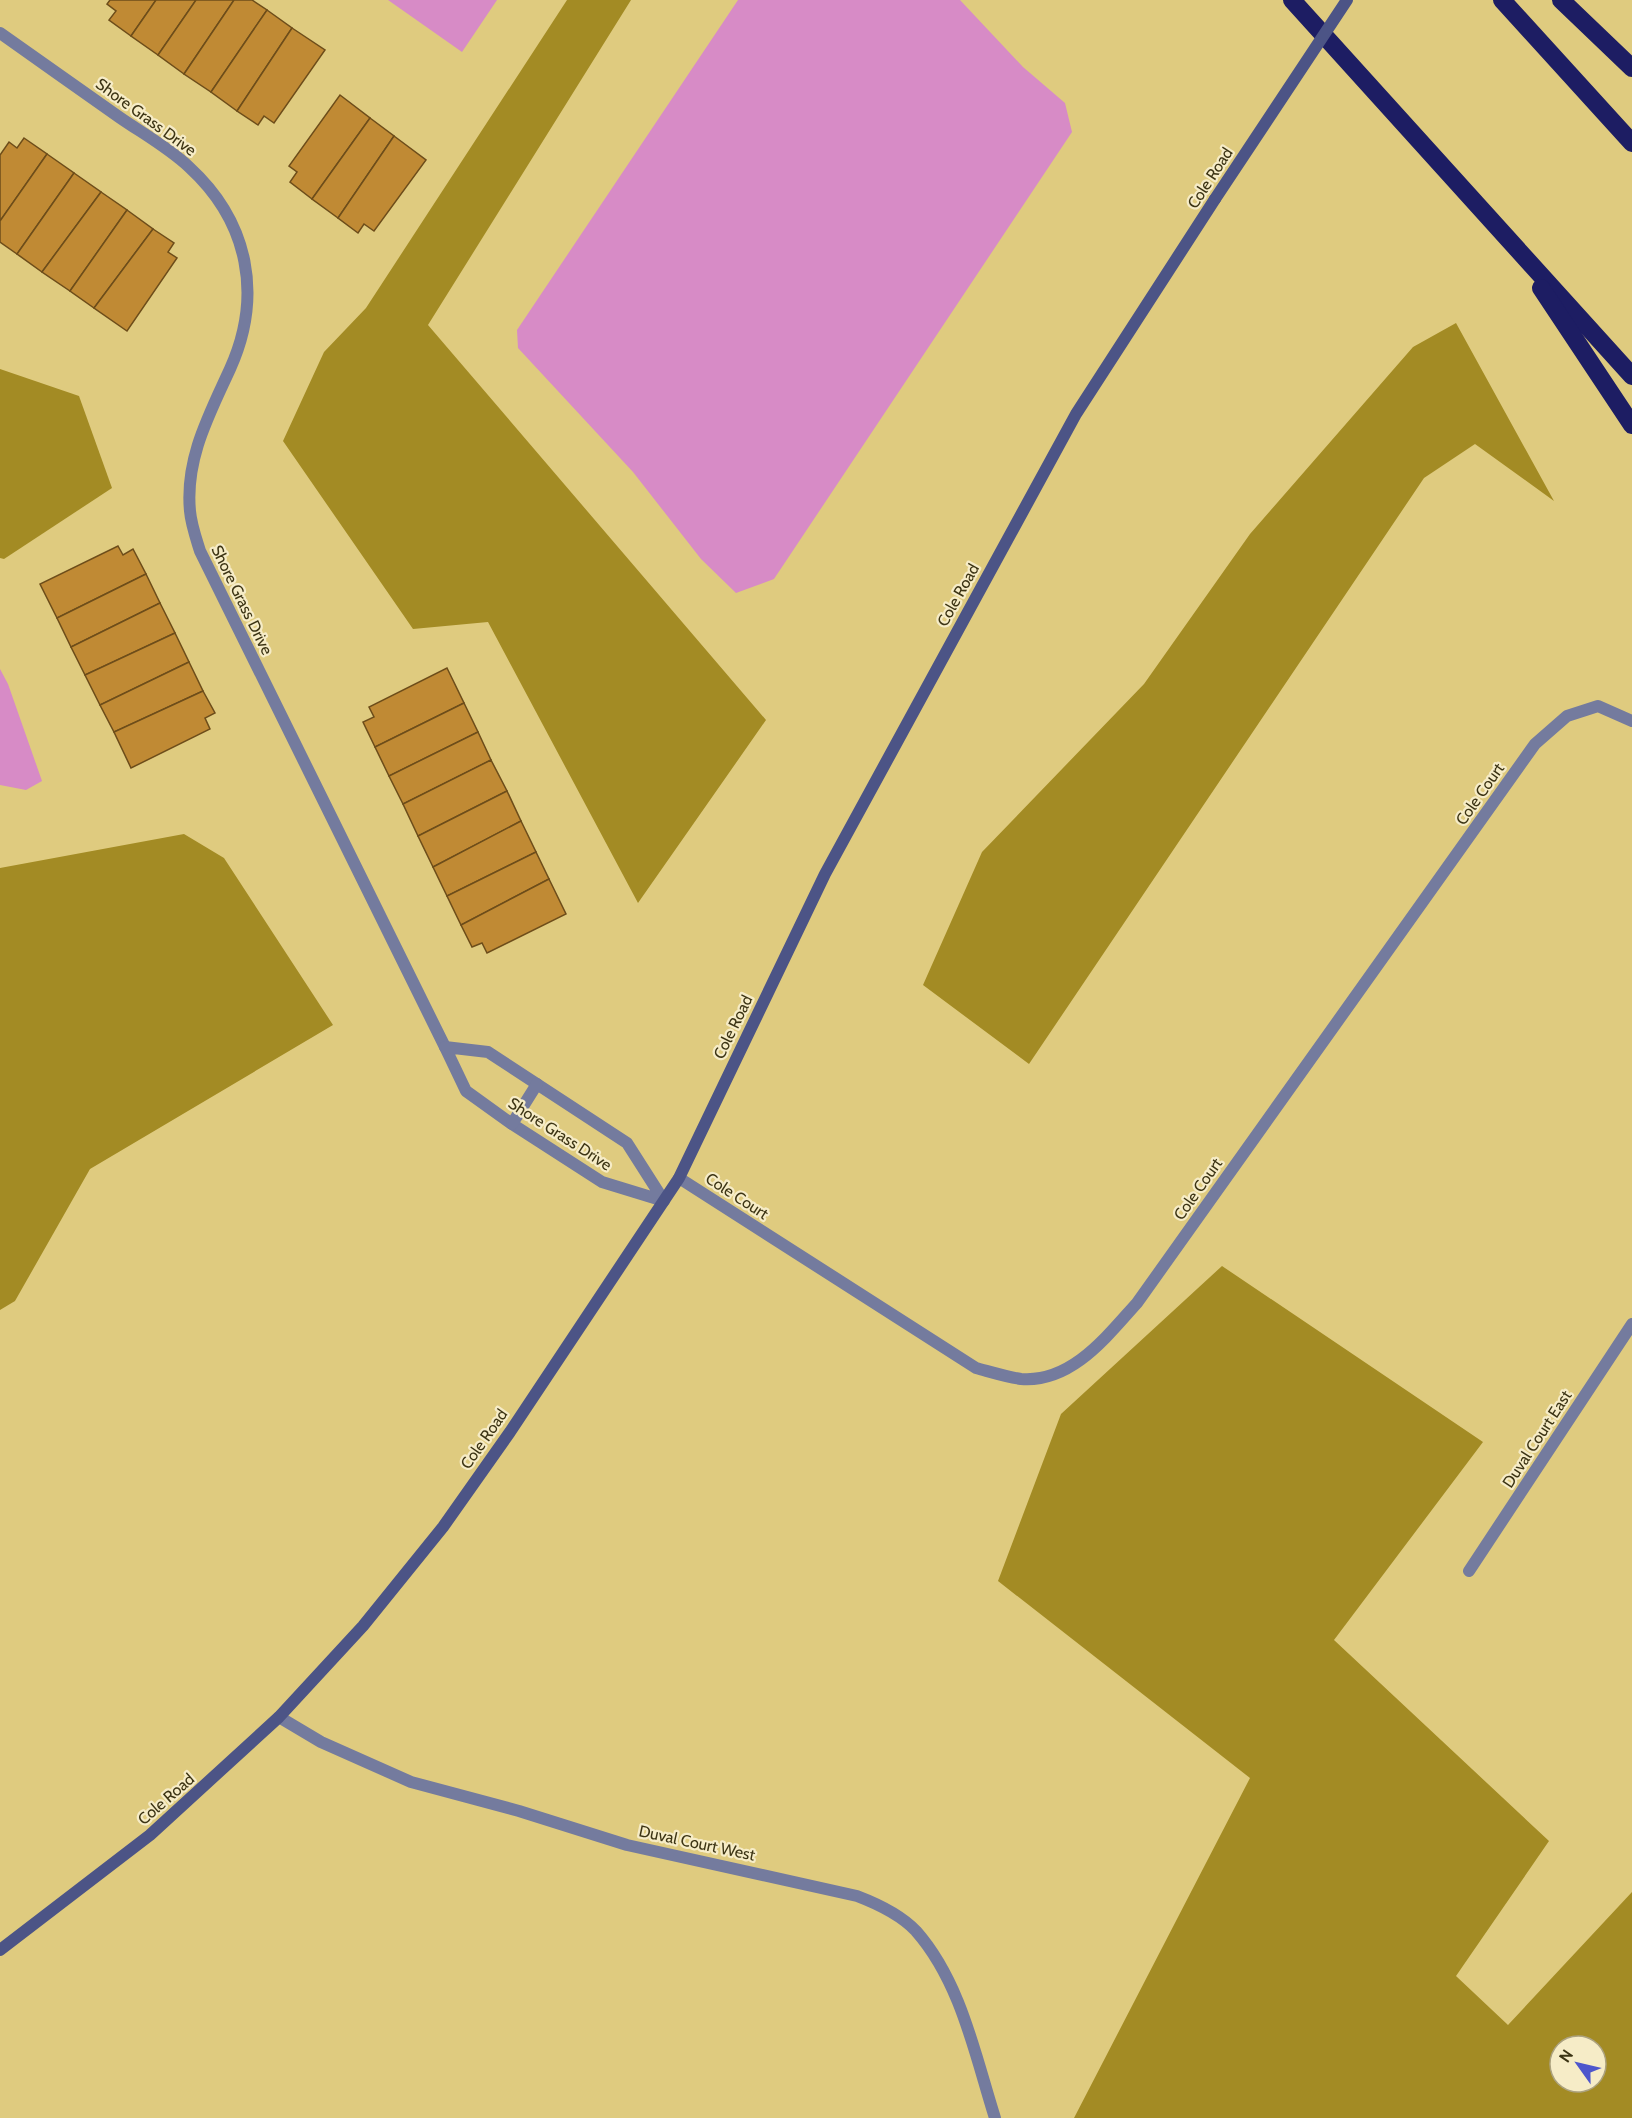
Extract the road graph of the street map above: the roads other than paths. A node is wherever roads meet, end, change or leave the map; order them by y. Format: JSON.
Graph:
{"nodes":[{"id":1,"x":1292,"y":0,"type":"edge"},
{"id":2,"x":1347,"y":0,"type":"edge"},
{"id":3,"x":1502,"y":0,"type":"edge"},
{"id":4,"x":1561,"y":0,"type":"edge"},
{"id":5,"x":0,"y":33,"type":"edge"},
{"id":6,"x":1632,"y":68,"type":"edge"},
{"id":7,"x":1632,"y":143,"type":"edge"},
{"id":8,"x":1506,"y":237,"type":"junction"},
{"id":9,"x":1632,"y":376,"type":"edge"},
{"id":10,"x":1632,"y":425,"type":"edge"},
{"id":11,"x":1632,"y":721,"type":"edge"},
{"id":12,"x":445,"y":1047,"type":"junction"},
{"id":13,"x":537,"y":1084,"type":"junction"},
{"id":14,"x":512,"y":1124,"type":"junction"},
{"id":15,"x":679,"y":1178,"type":"junction"},
{"id":16,"x":664,"y":1201,"type":"junction"},
{"id":17,"x":1632,"y":1324,"type":"edge"},
{"id":18,"x":1469,"y":1571,"type":"dead end"},
{"id":19,"x":279,"y":1718,"type":"junction"},
{"id":20,"x":0,"y":1950,"type":"edge"},
{"id":21,"x":995,"y":2118,"type":"edge"}],
"edges":[{"from":1,"to":8,"type":"highway"},
{"from":2,"to":15,"type":"street","name":"Cole Road","bridge":true},
{"from":3,"to":7,"type":"highway"},
{"from":4,"to":6,"type":"highway"},
{"from":5,"to":12,"type":"street","name":"Shore Grass Drive"},
{"from":8,"to":9,"type":"highway"},
{"from":8,"to":10,"type":"highway"},
{"from":11,"to":15,"type":"street","name":"Cole Court"},
{"from":12,"to":13,"type":"street","name":"Shore Grass Drive"},
{"from":12,"to":14,"type":"street","name":"Shore Grass Drive"},
{"from":13,"to":14,"type":"street"},
{"from":13,"to":16,"type":"street","name":"Shore Grass Drive"},
{"from":14,"to":16,"type":"street","name":"Shore Grass Drive"},
{"from":15,"to":16,"type":"street","name":"Cole Road"},
{"from":16,"to":19,"type":"street","name":"Cole Road"},
{"from":17,"to":18,"type":"street","name":"Duval Court East"},
{"from":19,"to":20,"type":"street","name":"Cole Road"},
{"from":19,"to":21,"type":"street","name":"Duval Court West"}]}
